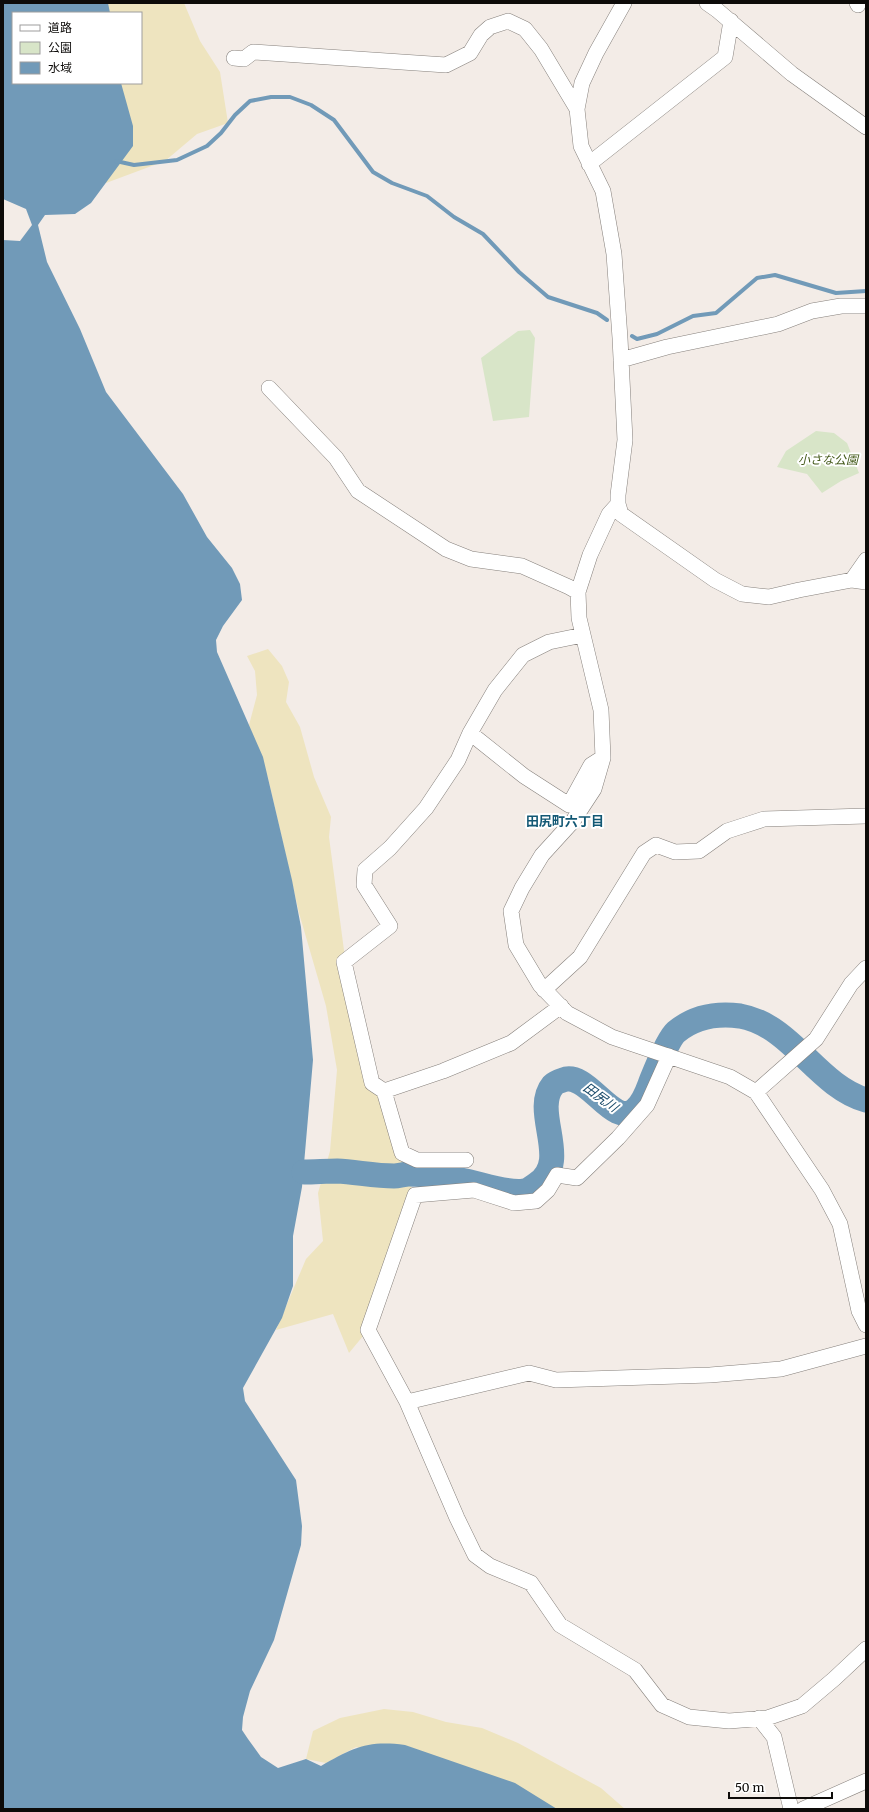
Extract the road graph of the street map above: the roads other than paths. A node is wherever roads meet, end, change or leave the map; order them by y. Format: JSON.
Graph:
{"nodes":[{"id":1,"x":624,"y":3,"type":"edge"},
{"id":2,"x":707,"y":3,"type":"edge"},
{"id":3,"x":731,"y":21,"type":"junction"},
{"id":4,"x":234,"y":58,"type":"dead end"},
{"id":5,"x":577,"y":110,"type":"junction"},
{"id":6,"x":866,"y":127,"type":"edge"},
{"id":7,"x":589,"y":164,"type":"junction"},
{"id":8,"x":866,"y":306,"type":"edge"},
{"id":9,"x":621,"y":360,"type":"junction"},
{"id":10,"x":269,"y":388,"type":"dead end"},
{"id":11,"x":618,"y":504,"type":"junction"},
{"id":12,"x":866,"y":560,"type":"edge"},
{"id":13,"x":859,"y":581,"type":"edge"},
{"id":14,"x":578,"y":592,"type":"junction"},
{"id":15,"x":584,"y":635,"type":"junction"},
{"id":16,"x":470,"y":733,"type":"junction"},
{"id":17,"x":603,"y":758,"type":"junction"},
{"id":18,"x":866,"y":816,"type":"edge"},
{"id":19,"x":866,"y":968,"type":"edge"},
{"id":20,"x":544,"y":990,"type":"junction"},
{"id":21,"x":561,"y":1006,"type":"junction"},
{"id":22,"x":662,"y":1053,"type":"junction"},
{"id":23,"x":384,"y":1091,"type":"junction"},
{"id":24,"x":756,"y":1092,"type":"junction"},
{"id":25,"x":466,"y":1160,"type":"dead end"},
{"id":26,"x":866,"y":1325,"type":"edge"},
{"id":27,"x":866,"y":1346,"type":"edge"},
{"id":28,"x":407,"y":1402,"type":"junction"},
{"id":29,"x":866,"y":1649,"type":"edge"},
{"id":30,"x":759,"y":1718,"type":"junction"},
{"id":31,"x":866,"y":1781,"type":"edge"},
{"id":32,"x":791,"y":1809,"type":"edge"},
{"id":33,"x":803,"y":1809,"type":"edge"}],
"edges":[{"from":1,"to":5,"type":"street"},
{"from":2,"to":3,"type":"street"},
{"from":3,"to":6,"type":"street"},
{"from":3,"to":7,"type":"street"},
{"from":4,"to":5,"type":"street"},
{"from":5,"to":7,"type":"street"},
{"from":7,"to":9,"type":"street"},
{"from":8,"to":9,"type":"street"},
{"from":9,"to":11,"type":"street"},
{"from":10,"to":14,"type":"street"},
{"from":11,"to":13,"type":"street"},
{"from":11,"to":14,"type":"street"},
{"from":12,"to":13,"type":"street"},
{"from":14,"to":15,"type":"street"},
{"from":15,"to":16,"type":"street"},
{"from":15,"to":17,"type":"street"},
{"from":16,"to":17,"type":"street"},
{"from":16,"to":23,"type":"street"},
{"from":17,"to":20,"type":"street"},
{"from":18,"to":20,"type":"street"},
{"from":19,"to":24,"type":"street"},
{"from":20,"to":21,"type":"street"},
{"from":21,"to":22,"type":"street"},
{"from":21,"to":23,"type":"street"},
{"from":22,"to":24,"type":"street"},
{"from":22,"to":28,"type":"street"},
{"from":23,"to":25,"type":"street"},
{"from":24,"to":26,"type":"street"},
{"from":27,"to":28,"type":"street"},
{"from":28,"to":30,"type":"street"},
{"from":29,"to":30,"type":"street"},
{"from":30,"to":32,"type":"street"},
{"from":31,"to":33,"type":"street"}]}
